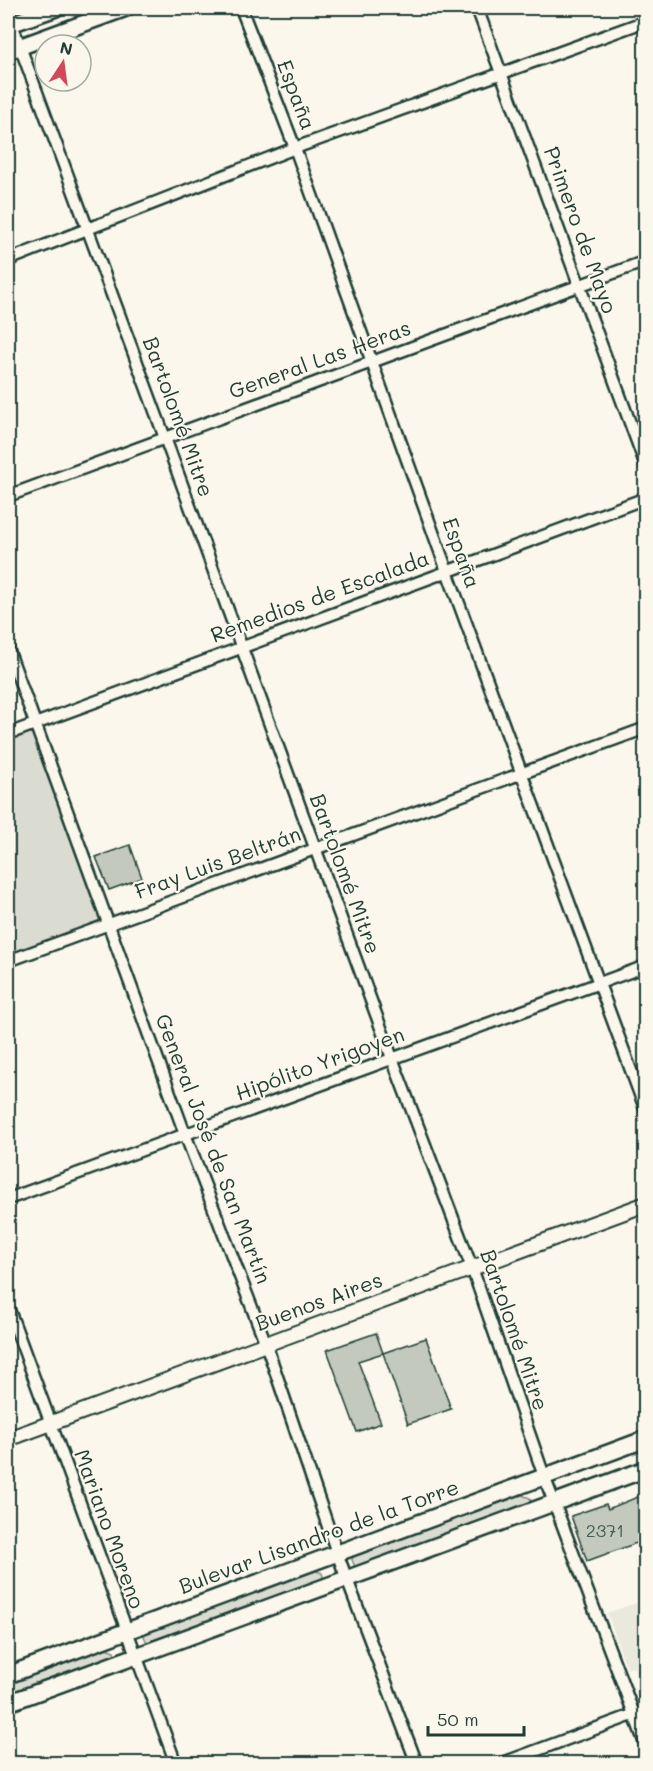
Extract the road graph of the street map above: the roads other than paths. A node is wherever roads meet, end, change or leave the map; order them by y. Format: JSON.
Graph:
{"nodes":[{"id":1,"x":56,"y":8,"type":"edge"},
{"id":2,"x":126,"y":8,"type":"edge"},
{"id":3,"x":241,"y":8,"type":"edge"},
{"id":4,"x":477,"y":8,"type":"edge"},
{"id":5,"x":9,"y":21,"type":"edge"},
{"id":6,"x":645,"y":21,"type":"edge"},
{"id":7,"x":14,"y":49,"type":"edge"},
{"id":8,"x":501,"y":74,"type":"junction"},
{"id":9,"x":295,"y":148,"type":"junction"},
{"id":10,"x":87,"y":230,"type":"junction"},
{"id":11,"x":8,"y":260,"type":"edge"},
{"id":12,"x":645,"y":261,"type":"edge"},
{"id":13,"x":580,"y":285,"type":"junction"},
{"id":14,"x":372,"y":362,"type":"junction"},
{"id":15,"x":165,"y":438,"type":"junction"},
{"id":16,"x":645,"y":466,"type":"edge"},
{"id":17,"x":8,"y":496,"type":"edge"},
{"id":18,"x":645,"y":498,"type":"edge"},
{"id":19,"x":447,"y":571,"type":"junction"},
{"id":20,"x":240,"y":647,"type":"junction"},
{"id":21,"x":8,"y":649,"type":"edge"},
{"id":22,"x":34,"y":724,"type":"junction"},
{"id":23,"x":645,"y":728,"type":"edge"},
{"id":24,"x":8,"y":734,"type":"edge"},
{"id":25,"x":522,"y":773,"type":"junction"},
{"id":26,"x":315,"y":849,"type":"junction"},
{"id":27,"x":108,"y":924,"type":"junction"},
{"id":28,"x":8,"y":961,"type":"edge"},
{"id":29,"x":645,"y":966,"type":"edge"},
{"id":30,"x":599,"y":983,"type":"junction"},
{"id":31,"x":392,"y":1059,"type":"junction"},
{"id":32,"x":642,"y":1093,"type":"edge"},
{"id":33,"x":645,"y":1111,"type":"edge"},
{"id":34,"x":185,"y":1134,"type":"junction"},
{"id":35,"x":8,"y":1199,"type":"edge"},
{"id":36,"x":645,"y":1204,"type":"edge"},
{"id":37,"x":472,"y":1268,"type":"junction"},
{"id":38,"x":8,"y":1307,"type":"edge"},
{"id":39,"x":266,"y":1344,"type":"junction"},
{"id":40,"x":50,"y":1423,"type":"junction"},
{"id":41,"x":8,"y":1439,"type":"edge"},
{"id":42,"x":645,"y":1439,"type":"edge"},
{"id":43,"x":645,"y":1469,"type":"edge"},
{"id":44,"x":544,"y":1476,"type":"junction"},
{"id":45,"x":554,"y":1503,"type":"junction"},
{"id":46,"x":338,"y":1554,"type":"junction"},
{"id":47,"x":347,"y":1578,"type":"junction"},
{"id":48,"x":126,"y":1631,"type":"junction"},
{"id":49,"x":135,"y":1656,"type":"junction"},
{"id":50,"x":8,"y":1675,"type":"edge"},
{"id":51,"x":8,"y":1703,"type":"edge"},
{"id":52,"x":645,"y":1710,"type":"edge"},
{"id":53,"x":634,"y":1714,"type":"junction"},
{"id":54,"x":645,"y":1746,"type":"edge"},
{"id":55,"x":176,"y":1764,"type":"edge"},
{"id":56,"x":417,"y":1764,"type":"edge"},
{"id":57,"x":500,"y":1764,"type":"edge"}],
"edges":[{"from":1,"to":5,"type":"main road"},
{"from":2,"to":7,"type":"main road"},
{"from":3,"to":9,"type":"street","name":"España"},
{"from":4,"to":8,"type":"street","name":"Primero de Mayo"},
{"from":5,"to":7,"type":"street","name":"Bartolomé Mitre"},
{"from":6,"to":8,"type":"street"},
{"from":7,"to":10,"type":"street","name":"Bartolomé Mitre"},
{"from":8,"to":9,"type":"street"},
{"from":8,"to":13,"type":"street","name":"Primero de Mayo"},
{"from":9,"to":10,"type":"street"},
{"from":9,"to":14,"type":"street","name":"España"},
{"from":10,"to":11,"type":"street"},
{"from":10,"to":15,"type":"street","name":"Bartolomé Mitre"},
{"from":12,"to":13,"type":"street","name":"General Las Heras"},
{"from":13,"to":14,"type":"street","name":"General Las Heras"},
{"from":13,"to":16,"type":"street","name":"Primero de Mayo"},
{"from":14,"to":15,"type":"street","name":"General Las Heras"},
{"from":14,"to":19,"type":"street","name":"España"},
{"from":15,"to":17,"type":"street","name":"General Las Heras"},
{"from":15,"to":20,"type":"street","name":"Bartolomé Mitre"},
{"from":18,"to":19,"type":"street","name":"Remedios de Escalada"},
{"from":19,"to":20,"type":"street","name":"Remedios de Escalada"},
{"from":19,"to":25,"type":"street","name":"España"},
{"from":20,"to":22,"type":"street","name":"Remedios de Escalada"},
{"from":20,"to":26,"type":"street","name":"Bartolomé Mitre"},
{"from":21,"to":22,"type":"street","name":"General José de San Martín"},
{"from":22,"to":24,"type":"street","name":"Remedios de Escalada"},
{"from":22,"to":27,"type":"street","name":"General José de San Martín"},
{"from":23,"to":25,"type":"street","name":"Fray Luis Beltrán"},
{"from":25,"to":26,"type":"street","name":"Fray Luis Beltrán"},
{"from":25,"to":30,"type":"street","name":"España"},
{"from":26,"to":27,"type":"street","name":"Fray Luis Beltrán"},
{"from":26,"to":31,"type":"street","name":"Bartolomé Mitre"},
{"from":27,"to":28,"type":"street","name":"Fray Luis Beltrán"},
{"from":27,"to":34,"type":"street","name":"General José de San Martín"},
{"from":29,"to":30,"type":"street","name":"Hipólito Yrigoyen"},
{"from":30,"to":31,"type":"street","name":"Hipólito Yrigoyen"},
{"from":30,"to":32,"type":"street","name":"España"},
{"from":31,"to":34,"type":"street","name":"Hipólito Yrigoyen"},
{"from":31,"to":37,"type":"street","name":"Bartolomé Mitre"},
{"from":32,"to":33,"type":"street","name":"España"},
{"from":34,"to":35,"type":"street","name":"Hipólito Yrigoyen"},
{"from":34,"to":39,"type":"street","name":"General José de San Martín"},
{"from":36,"to":37,"type":"street","name":"Buenos Aires"},
{"from":37,"to":39,"type":"street","name":"Buenos Aires"},
{"from":37,"to":44,"type":"street","name":"Bartolomé Mitre"},
{"from":38,"to":40,"type":"street","name":"Mariano Moreno"},
{"from":39,"to":40,"type":"street","name":"Buenos Aires"},
{"from":39,"to":46,"type":"street","name":"General José de San Martín"},
{"from":40,"to":41,"type":"street","name":"Buenos Aires"},
{"from":40,"to":48,"type":"street","name":"Mariano Moreno"},
{"from":42,"to":44,"type":"main road","name":"Bulevar Lisandro de la Torre"},
{"from":43,"to":45,"type":"main road"},
{"from":44,"to":45,"type":"street","name":"Bartolomé Mitre"},
{"from":44,"to":46,"type":"main road","name":"Bulevar Lisandro de la Torre"},
{"from":45,"to":47,"type":"main road"},
{"from":45,"to":53,"type":"street","name":"Bartolomé Mitre"},
{"from":46,"to":47,"type":"street","name":"General José de San Martín"},
{"from":46,"to":48,"type":"main road","name":"Bulevar Lisandro de la Torre"},
{"from":47,"to":49,"type":"main road"},
{"from":47,"to":56,"type":"street","name":"General José de San Martín"},
{"from":48,"to":49,"type":"street","name":"Mariano Moreno"},
{"from":48,"to":50,"type":"main road","name":"Bulevar Lisandro de la Torre"},
{"from":49,"to":51,"type":"main road"},
{"from":49,"to":55,"type":"street","name":"Mariano Moreno"},
{"from":52,"to":53,"type":"street"},
{"from":53,"to":54,"type":"street","name":"Bartolomé Mitre"},
{"from":53,"to":57,"type":"street"}]}
